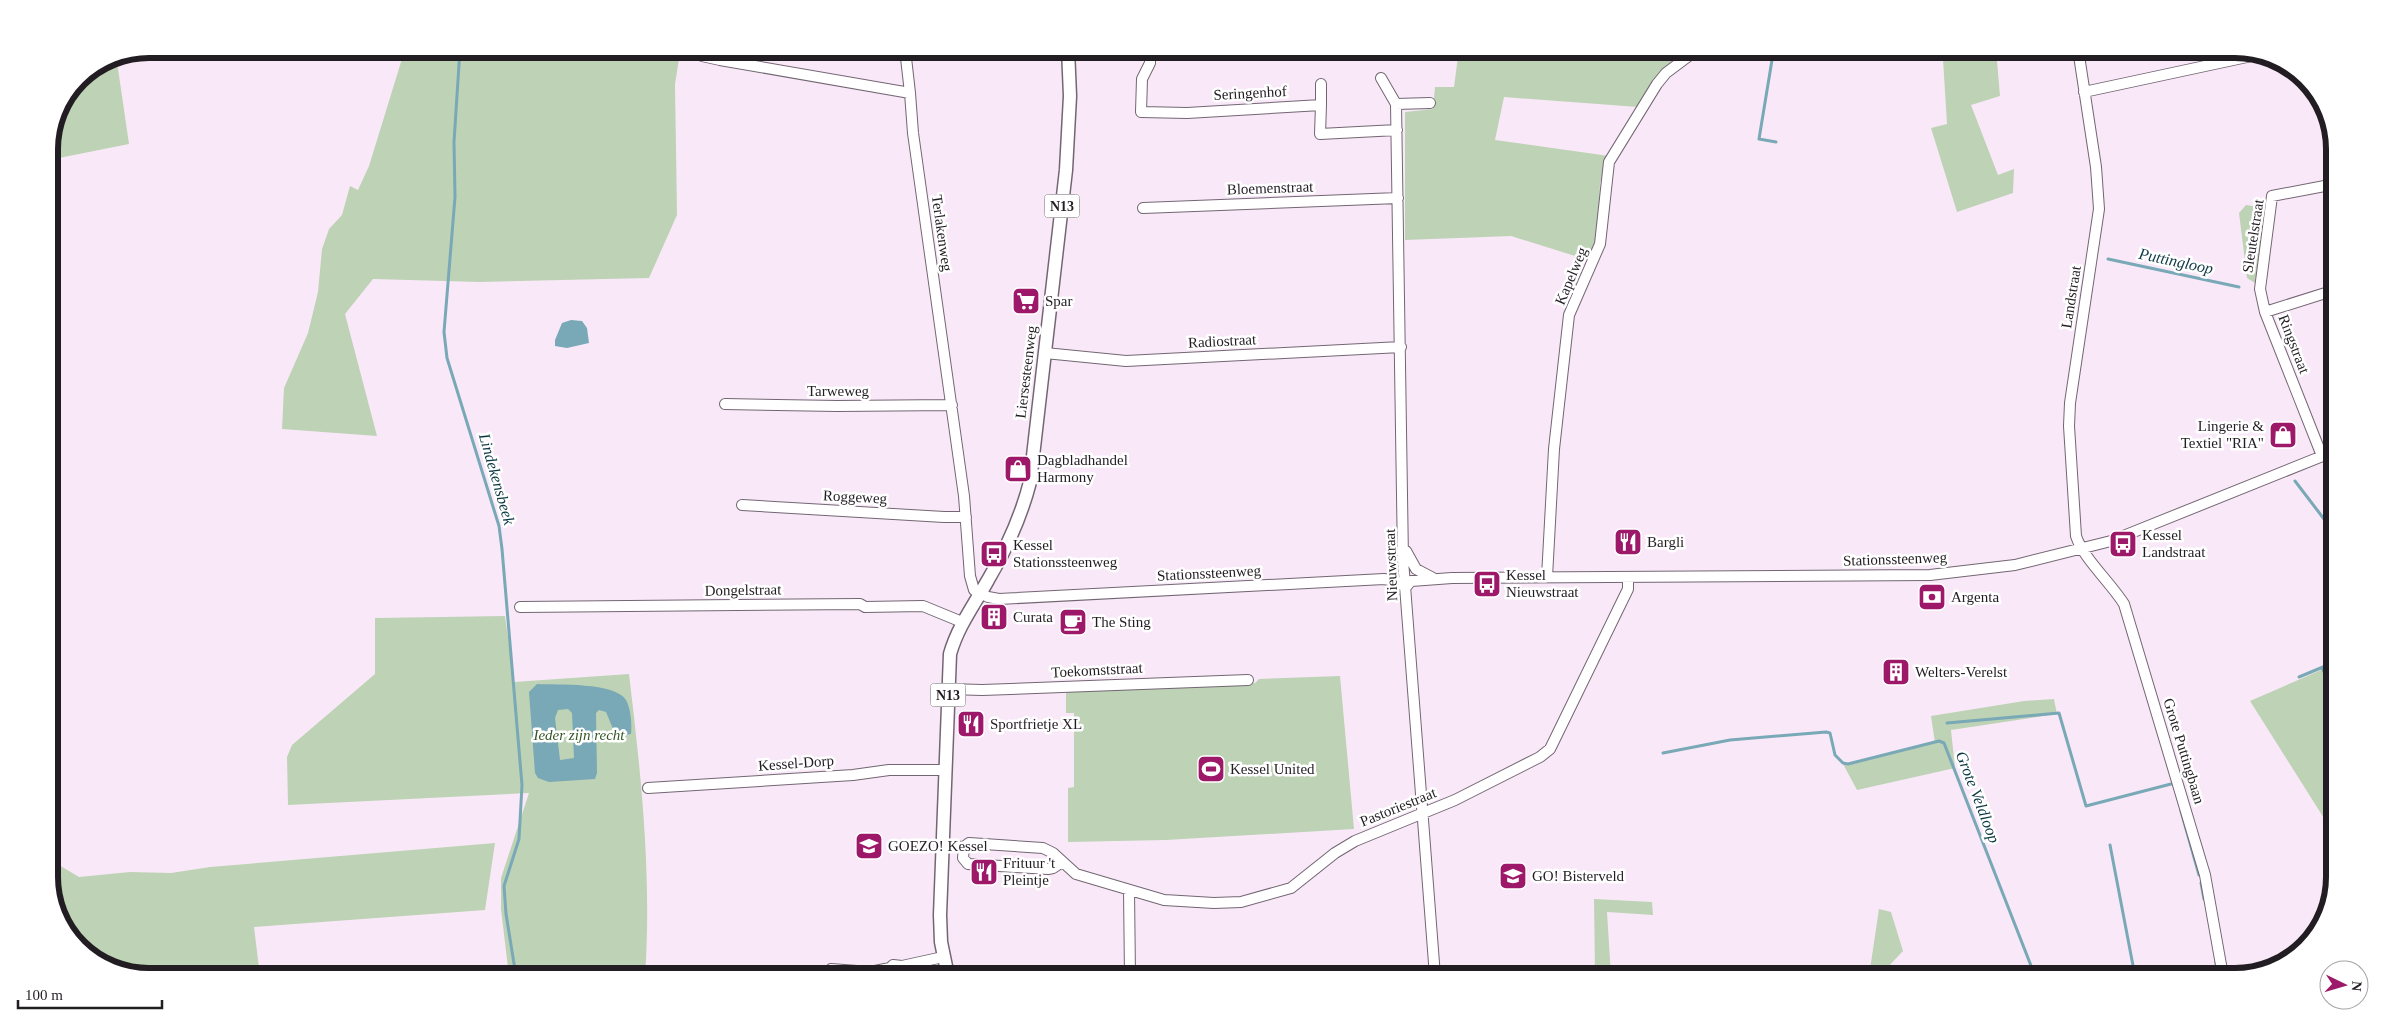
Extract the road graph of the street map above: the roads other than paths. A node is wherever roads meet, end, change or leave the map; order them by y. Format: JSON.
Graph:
{"nodes":[{"id":1,"x":711,"y":58,"type":"edge"},
{"id":2,"x":905,"y":58,"type":"edge"},
{"id":3,"x":1068,"y":58,"type":"edge"},
{"id":4,"x":1150,"y":58,"type":"edge"},
{"id":5,"x":1686,"y":58,"type":"edge"},
{"id":6,"x":2079,"y":58,"type":"edge"},
{"id":7,"x":2242,"y":58,"type":"edge"},
{"id":8,"x":1381,"y":78,"type":"dead end"},
{"id":9,"x":1321,"y":84,"type":"dead end"},
{"id":10,"x":2084,"y":92,"type":"junction"},
{"id":11,"x":910,"y":93,"type":"junction"},
{"id":12,"x":1430,"y":103,"type":"dead end"},
{"id":13,"x":1396,"y":104,"type":"junction"},
{"id":14,"x":1321,"y":105,"type":"junction"},
{"id":15,"x":1397,"y":130,"type":"junction"},
{"id":16,"x":2326,"y":186,"type":"edge"},
{"id":17,"x":1398,"y":198,"type":"junction"},
{"id":18,"x":1143,"y":208,"type":"dead end"},
{"id":19,"x":2326,"y":293,"type":"edge"},
{"id":20,"x":2265,"y":312,"type":"junction"},
{"id":21,"x":1401,"y":346,"type":"junction"},
{"id":22,"x":1045,"y":353,"type":"junction"},
{"id":23,"x":724,"y":404,"type":"dead end"},
{"id":24,"x":952,"y":405,"type":"junction"},
{"id":25,"x":2326,"y":454,"type":"edge"},
{"id":26,"x":2322,"y":456,"type":"junction"},
{"id":27,"x":742,"y":505,"type":"dead end"},
{"id":28,"x":966,"y":517,"type":"junction"},
{"id":29,"x":1404,"y":546,"type":"junction"},
{"id":30,"x":2082,"y":549,"type":"junction"},
{"id":31,"x":1547,"y":576,"type":"junction"},
{"id":32,"x":1628,"y":578,"type":"junction"},
{"id":33,"x":1434,"y":579,"type":"junction"},
{"id":34,"x":1406,"y":587,"type":"junction"},
{"id":35,"x":980,"y":594,"type":"junction"},
{"id":36,"x":520,"y":607,"type":"dead end"},
{"id":37,"x":962,"y":622,"type":"junction"},
{"id":38,"x":1248,"y":680,"type":"dead end"},
{"id":39,"x":948,"y":689,"type":"junction"},
{"id":40,"x":945,"y":770,"type":"junction"},
{"id":41,"x":648,"y":788,"type":"dead end"},
{"id":42,"x":1423,"y":814,"type":"junction"},
{"id":43,"x":942,"y":846,"type":"junction"},
{"id":44,"x":964,"y":847,"type":"junction"},
{"id":45,"x":1062,"y":862,"type":"junction"},
{"id":46,"x":1129,"y":890,"type":"junction"},
{"id":47,"x":944,"y":957,"type":"junction"},
{"id":48,"x":890,"y":968,"type":"edge"},
{"id":49,"x":946,"y":968,"type":"edge"},
{"id":50,"x":1130,"y":968,"type":"edge"},
{"id":51,"x":1434,"y":968,"type":"edge"},
{"id":52,"x":2222,"y":968,"type":"edge"}],
"edges":[{"from":1,"to":11,"type":"street"},
{"from":2,"to":11,"type":"street","name":"Terlakenweg"},
{"from":3,"to":22,"type":"main road","name":"Liersesteenweg","number":"N13"},
{"from":4,"to":14,"type":"street","name":"Seringenhof"},
{"from":5,"to":31,"type":"street","name":"Kapelweg"},
{"from":6,"to":10,"type":"street","name":"Landstraat"},
{"from":7,"to":10,"type":"street"},
{"from":8,"to":13,"type":"street"},
{"from":9,"to":14,"type":"street"},
{"from":10,"to":30,"type":"street","name":"Landstraat"},
{"from":11,"to":24,"type":"street","name":"Terlakenweg"},
{"from":12,"to":13,"type":"street"},
{"from":13,"to":15,"type":"street"},
{"from":14,"to":15,"type":"street"},
{"from":15,"to":17,"type":"street","name":"Nieuwstraat"},
{"from":16,"to":20,"type":"street","name":"Sleutelstraat"},
{"from":17,"to":18,"type":"street","name":"Bloemenstraat"},
{"from":17,"to":21,"type":"street","name":"Nieuwstraat"},
{"from":19,"to":20,"type":"street","name":"Ringstraat"},
{"from":20,"to":26,"type":"street","name":"Ringstraat"},
{"from":21,"to":22,"type":"street","name":"Radiostraat"},
{"from":21,"to":29,"type":"street","name":"Nieuwstraat"},
{"from":22,"to":35,"type":"main road","name":"Liersesteenweg","number":"N13"},
{"from":23,"to":24,"type":"street","name":"Tarweweg"},
{"from":24,"to":28,"type":"street","name":"Terlakenweg"},
{"from":25,"to":26,"type":"street","name":"Stationssteenweg"},
{"from":26,"to":30,"type":"street","name":"Stationssteenweg"},
{"from":27,"to":28,"type":"street","name":"Roggeweg"},
{"from":28,"to":35,"type":"street","name":"Terlakenweg"},
{"from":29,"to":33,"type":"street"},
{"from":29,"to":34,"type":"street","name":"Nieuwstraat"},
{"from":30,"to":32,"type":"street","name":"Stationssteenweg"},
{"from":30,"to":52,"type":"street","name":"Grote Puttingbaan"},
{"from":31,"to":32,"type":"street","name":"Stationssteenweg"},
{"from":31,"to":33,"type":"street","name":"Stationssteenweg"},
{"from":32,"to":42,"type":"street","name":"Pastoriestraat"},
{"from":33,"to":34,"type":"street","name":"Stationssteenweg"},
{"from":34,"to":35,"type":"street","name":"Stationssteenweg"},
{"from":34,"to":42,"type":"street","name":"Nieuwstraat"},
{"from":35,"to":37,"type":"main road","name":"Liersesteenweg","number":"N13"},
{"from":36,"to":37,"type":"street","name":"Dongelstraat"},
{"from":37,"to":39,"type":"main road","number":"N13"},
{"from":38,"to":39,"type":"street","name":"Toekomststraat"},
{"from":39,"to":40,"type":"main road","number":"N13"},
{"from":40,"to":41,"type":"street","name":"Kessel-Dorp"},
{"from":40,"to":43,"type":"main road","number":"N13"},
{"from":42,"to":46,"type":"street","name":"Pastoriestraat"},
{"from":42,"to":51,"type":"street","name":"Nieuwstraat"},
{"from":43,"to":44,"type":"street"},
{"from":43,"to":47,"type":"main road","number":"N13"},
{"from":44,"to":45,"type":"street"},
{"from":44,"to":45,"type":"street"},
{"from":45,"to":46,"type":"street","name":"Pastoriestraat"},
{"from":46,"to":50,"type":"street"},
{"from":47,"to":48,"type":"street"},
{"from":47,"to":49,"type":"main road","number":"N13"}]}
